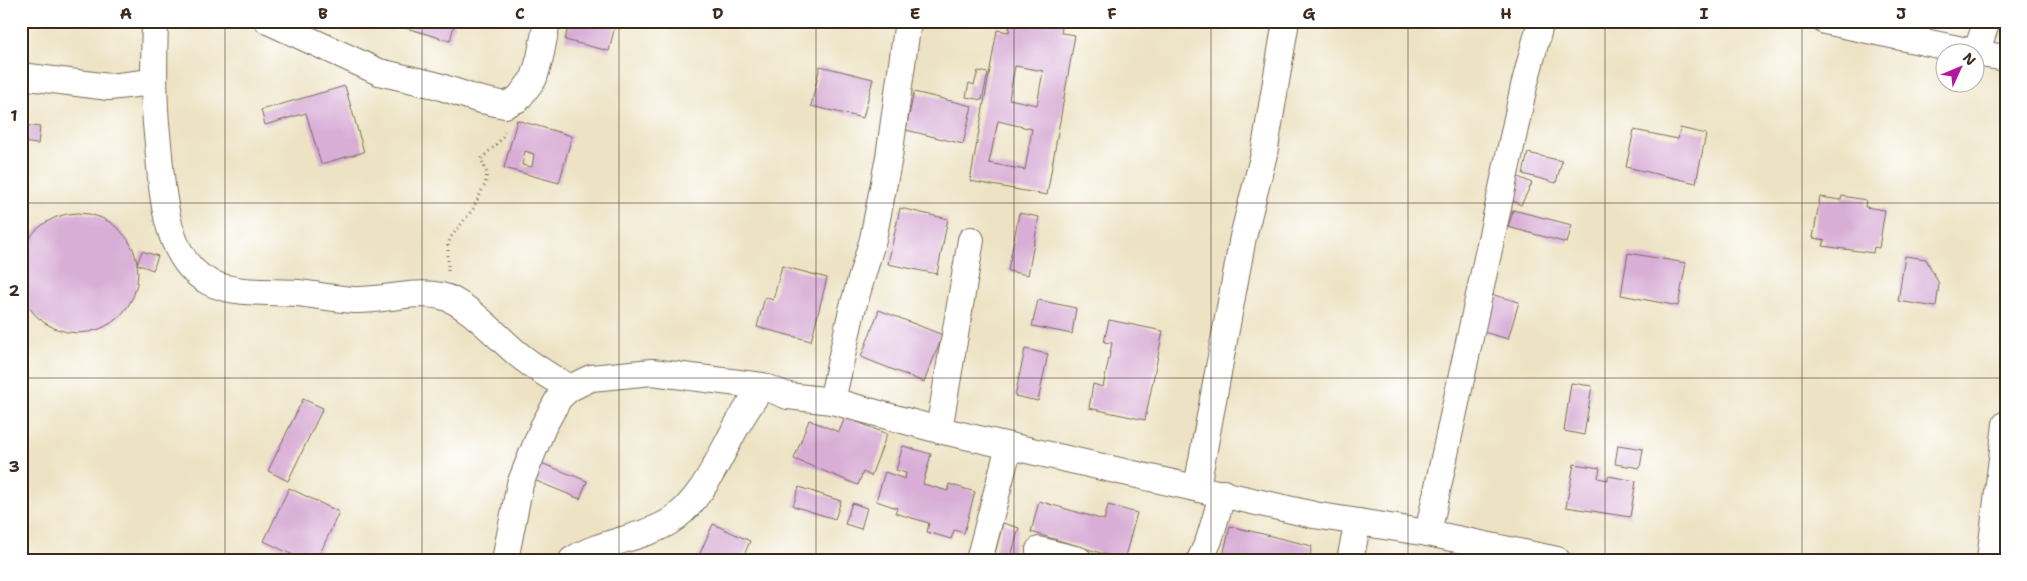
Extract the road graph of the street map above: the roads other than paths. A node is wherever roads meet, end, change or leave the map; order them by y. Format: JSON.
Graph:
{"nodes":[{"id":1,"x":155,"y":21,"type":"edge"},
{"id":2,"x":547,"y":21,"type":"edge"},
{"id":3,"x":908,"y":21,"type":"edge"},
{"id":4,"x":1286,"y":21,"type":"edge"},
{"id":5,"x":1541,"y":21,"type":"edge"},
{"id":6,"x":1825,"y":21,"type":"edge"},
{"id":7,"x":1986,"y":21,"type":"edge"},
{"id":8,"x":279,"y":23,"type":"edge"},
{"id":9,"x":1885,"y":28,"type":"edge"},
{"id":10,"x":1935,"y":42,"type":"edge"},
{"id":11,"x":1978,"y":42,"type":"edge"},
{"id":12,"x":1984,"y":55,"type":"edge"},
{"id":13,"x":2006,"y":58,"type":"edge"},
{"id":14,"x":21,"y":76,"type":"edge"},
{"id":15,"x":152,"y":85,"type":"junction"},
{"id":16,"x":971,"y":240,"type":"dead end"},
{"id":17,"x":762,"y":386,"type":"junction"},
{"id":18,"x":570,"y":388,"type":"junction"},
{"id":19,"x":832,"y":401,"type":"junction"},
{"id":20,"x":2006,"y":424,"type":"edge"},
{"id":21,"x":939,"y":430,"type":"junction"},
{"id":22,"x":1009,"y":446,"type":"junction"},
{"id":23,"x":1197,"y":487,"type":"junction"},
{"id":24,"x":1222,"y":493,"type":"junction"},
{"id":25,"x":1358,"y":522,"type":"junction"},
{"id":26,"x":1428,"y":533,"type":"junction"},
{"id":27,"x":1039,"y":550,"type":"dead end"},
{"id":28,"x":505,"y":560,"type":"edge"},
{"id":29,"x":572,"y":560,"type":"edge"},
{"id":30,"x":980,"y":560,"type":"edge"},
{"id":31,"x":1079,"y":560,"type":"edge"},
{"id":32,"x":1200,"y":560,"type":"edge"},
{"id":33,"x":1350,"y":560,"type":"edge"},
{"id":34,"x":1557,"y":560,"type":"edge"},
{"id":35,"x":1990,"y":560,"type":"edge"}],
"edges":[{"from":1,"to":15,"type":"street"},
{"from":2,"to":8,"type":"street"},
{"from":3,"to":19,"type":"street"},
{"from":4,"to":23,"type":"street"},
{"from":5,"to":26,"type":"street"},
{"from":6,"to":9,"type":"street"},
{"from":7,"to":11,"type":"street"},
{"from":9,"to":10,"type":"street"},
{"from":12,"to":13,"type":"street"},
{"from":14,"to":15,"type":"street"},
{"from":15,"to":18,"type":"street"},
{"from":16,"to":21,"type":"street"},
{"from":17,"to":18,"type":"street"},
{"from":17,"to":19,"type":"street"},
{"from":17,"to":29,"type":"street"},
{"from":18,"to":28,"type":"street"},
{"from":19,"to":21,"type":"street"},
{"from":20,"to":35,"type":"street"},
{"from":21,"to":22,"type":"street"},
{"from":22,"to":23,"type":"street"},
{"from":22,"to":30,"type":"street"},
{"from":23,"to":24,"type":"street"},
{"from":24,"to":25,"type":"street"},
{"from":24,"to":32,"type":"street"},
{"from":25,"to":26,"type":"street"},
{"from":25,"to":33,"type":"street"},
{"from":26,"to":34,"type":"street"},
{"from":27,"to":31,"type":"street"}]}
